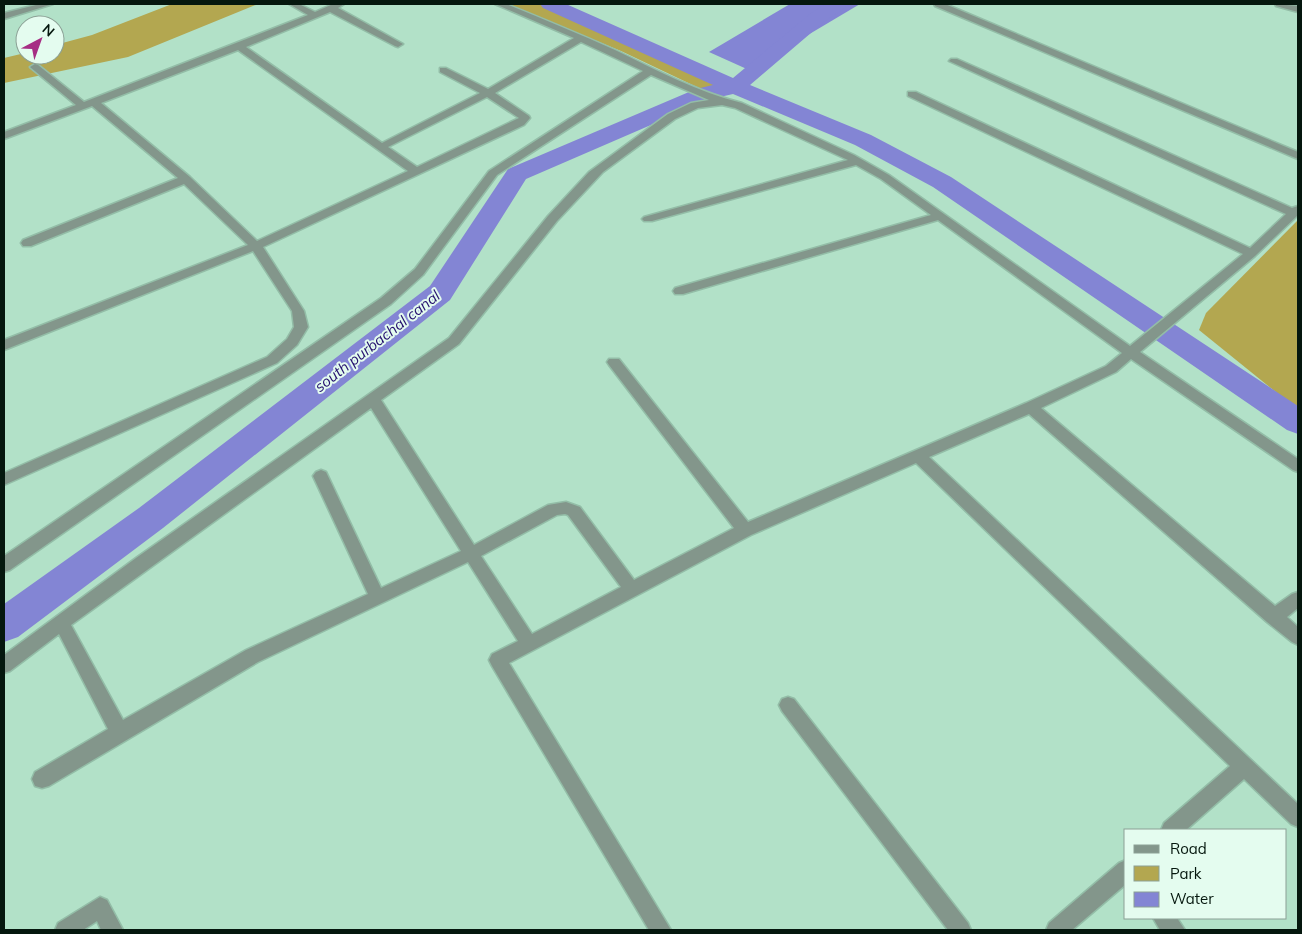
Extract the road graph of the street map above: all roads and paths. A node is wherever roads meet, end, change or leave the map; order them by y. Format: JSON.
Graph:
{"nodes":[{"id":1,"x":49,"y":4,"type":"edge"},
{"id":2,"x":293,"y":4,"type":"edge"},
{"id":3,"x":499,"y":4,"type":"edge"},
{"id":4,"x":938,"y":4,"type":"edge"},
{"id":5,"x":1279,"y":4,"type":"edge"},
{"id":6,"x":335,"y":6,"type":"edge"},
{"id":7,"x":1298,"y":10,"type":"edge"},
{"id":8,"x":315,"y":15,"type":"junction"},
{"id":9,"x":4,"y":16,"type":"edge"},
{"id":10,"x":581,"y":38,"type":"junction"},
{"id":11,"x":398,"y":44,"type":"dead end"},
{"id":12,"x":240,"y":46,"type":"junction"},
{"id":13,"x":954,"y":61,"type":"dead end"},
{"id":14,"x":35,"y":67,"type":"dead end"},
{"id":15,"x":443,"y":70,"type":"dead end"},
{"id":16,"x":650,"y":71,"type":"junction"},
{"id":17,"x":488,"y":93,"type":"junction"},
{"id":18,"x":912,"y":94,"type":"dead end"},
{"id":19,"x":717,"y":99,"type":"junction"},
{"id":20,"x":89,"y":104,"type":"junction"},
{"id":21,"x":4,"y":136,"type":"edge"},
{"id":22,"x":381,"y":147,"type":"junction"},
{"id":23,"x":1298,"y":156,"type":"edge"},
{"id":24,"x":857,"y":161,"type":"junction"},
{"id":25,"x":416,"y":172,"type":"junction"},
{"id":26,"x":186,"y":178,"type":"junction"},
{"id":27,"x":1296,"y":211,"type":"edge"},
{"id":28,"x":941,"y":216,"type":"junction"},
{"id":29,"x":648,"y":219,"type":"dead end"},
{"id":30,"x":27,"y":243,"type":"dead end"},
{"id":31,"x":256,"y":246,"type":"junction"},
{"id":32,"x":1251,"y":253,"type":"junction"},
{"id":33,"x":679,"y":291,"type":"dead end"},
{"id":34,"x":4,"y":345,"type":"edge"},
{"id":35,"x":1130,"y":352,"type":"junction"},
{"id":36,"x":614,"y":362,"type":"dead end"},
{"id":37,"x":373,"y":400,"type":"junction"},
{"id":38,"x":1031,"y":407,"type":"junction"},
{"id":39,"x":918,"y":456,"type":"junction"},
{"id":40,"x":1298,"y":466,"type":"edge"},
{"id":41,"x":321,"y":476,"type":"dead end"},
{"id":42,"x":4,"y":479,"type":"edge"},
{"id":43,"x":745,"y":530,"type":"junction"},
{"id":44,"x":472,"y":553,"type":"junction"},
{"id":45,"x":4,"y":565,"type":"edge"},
{"id":46,"x":632,"y":590,"type":"junction"},
{"id":47,"x":378,"y":598,"type":"junction"},
{"id":48,"x":1298,"y":599,"type":"edge"},
{"id":49,"x":1273,"y":617,"type":"junction"},
{"id":50,"x":62,"y":622,"type":"junction"},
{"id":51,"x":1298,"y":637,"type":"edge"},
{"id":52,"x":529,"y":644,"type":"junction"},
{"id":53,"x":4,"y":666,"type":"edge"},
{"id":54,"x":788,"y":705,"type":"dead end"},
{"id":55,"x":120,"y":732,"type":"junction"},
{"id":56,"x":1243,"y":767,"type":"junction"},
{"id":57,"x":42,"y":778,"type":"dead end"},
{"id":58,"x":1298,"y":818,"type":"edge"},
{"id":59,"x":1172,"y":829,"type":"edge"},
{"id":60,"x":1124,"y":873,"type":"edge"},
{"id":61,"x":1164,"y":919,"type":"edge"},
{"id":62,"x":65,"y":930,"type":"edge"},
{"id":63,"x":113,"y":930,"type":"edge"},
{"id":64,"x":661,"y":930,"type":"edge"},
{"id":65,"x":961,"y":930,"type":"edge"},
{"id":66,"x":1056,"y":930,"type":"edge"},
{"id":67,"x":1174,"y":930,"type":"edge"}],
"edges":[{"from":1,"to":9,"type":"street"},
{"from":2,"to":8,"type":"street"},
{"from":3,"to":10,"type":"street"},
{"from":4,"to":23,"type":"street"},
{"from":5,"to":7,"type":"street"},
{"from":6,"to":8,"type":"street"},
{"from":6,"to":11,"type":"street"},
{"from":8,"to":12,"type":"street"},
{"from":10,"to":16,"type":"street"},
{"from":10,"to":17,"type":"street"},
{"from":12,"to":20,"type":"street"},
{"from":12,"to":22,"type":"street"},
{"from":13,"to":27,"type":"street"},
{"from":14,"to":20,"type":"street"},
{"from":15,"to":17,"type":"street"},
{"from":16,"to":19,"type":"street"},
{"from":16,"to":45,"type":"street"},
{"from":17,"to":22,"type":"street"},
{"from":17,"to":25,"type":"street"},
{"from":18,"to":32,"type":"street"},
{"from":19,"to":24,"type":"street"},
{"from":19,"to":37,"type":"street"},
{"from":20,"to":21,"type":"street"},
{"from":20,"to":26,"type":"street"},
{"from":22,"to":25,"type":"street"},
{"from":24,"to":28,"type":"street"},
{"from":24,"to":29,"type":"street"},
{"from":25,"to":31,"type":"street"},
{"from":26,"to":30,"type":"street"},
{"from":26,"to":31,"type":"street"},
{"from":27,"to":32,"type":"street"},
{"from":28,"to":33,"type":"street"},
{"from":28,"to":35,"type":"street"},
{"from":31,"to":34,"type":"street"},
{"from":31,"to":42,"type":"street"},
{"from":32,"to":35,"type":"street"},
{"from":35,"to":38,"type":"street"},
{"from":35,"to":40,"type":"street"},
{"from":36,"to":43,"type":"street"},
{"from":37,"to":44,"type":"street"},
{"from":37,"to":50,"type":"street"},
{"from":38,"to":39,"type":"street"},
{"from":38,"to":49,"type":"street"},
{"from":39,"to":43,"type":"street"},
{"from":39,"to":56,"type":"street"},
{"from":41,"to":47,"type":"street"},
{"from":43,"to":46,"type":"street"},
{"from":44,"to":46,"type":"street"},
{"from":44,"to":47,"type":"street"},
{"from":44,"to":52,"type":"street"},
{"from":46,"to":52,"type":"street"},
{"from":47,"to":55,"type":"street"},
{"from":48,"to":49,"type":"street"},
{"from":49,"to":51,"type":"street"},
{"from":50,"to":53,"type":"street"},
{"from":50,"to":55,"type":"street"},
{"from":52,"to":64,"type":"street"},
{"from":54,"to":65,"type":"street"},
{"from":55,"to":57,"type":"street"},
{"from":56,"to":58,"type":"street"},
{"from":56,"to":59,"type":"street"},
{"from":60,"to":66,"type":"street"},
{"from":61,"to":67,"type":"street"},
{"from":62,"to":63,"type":"street"}]}
